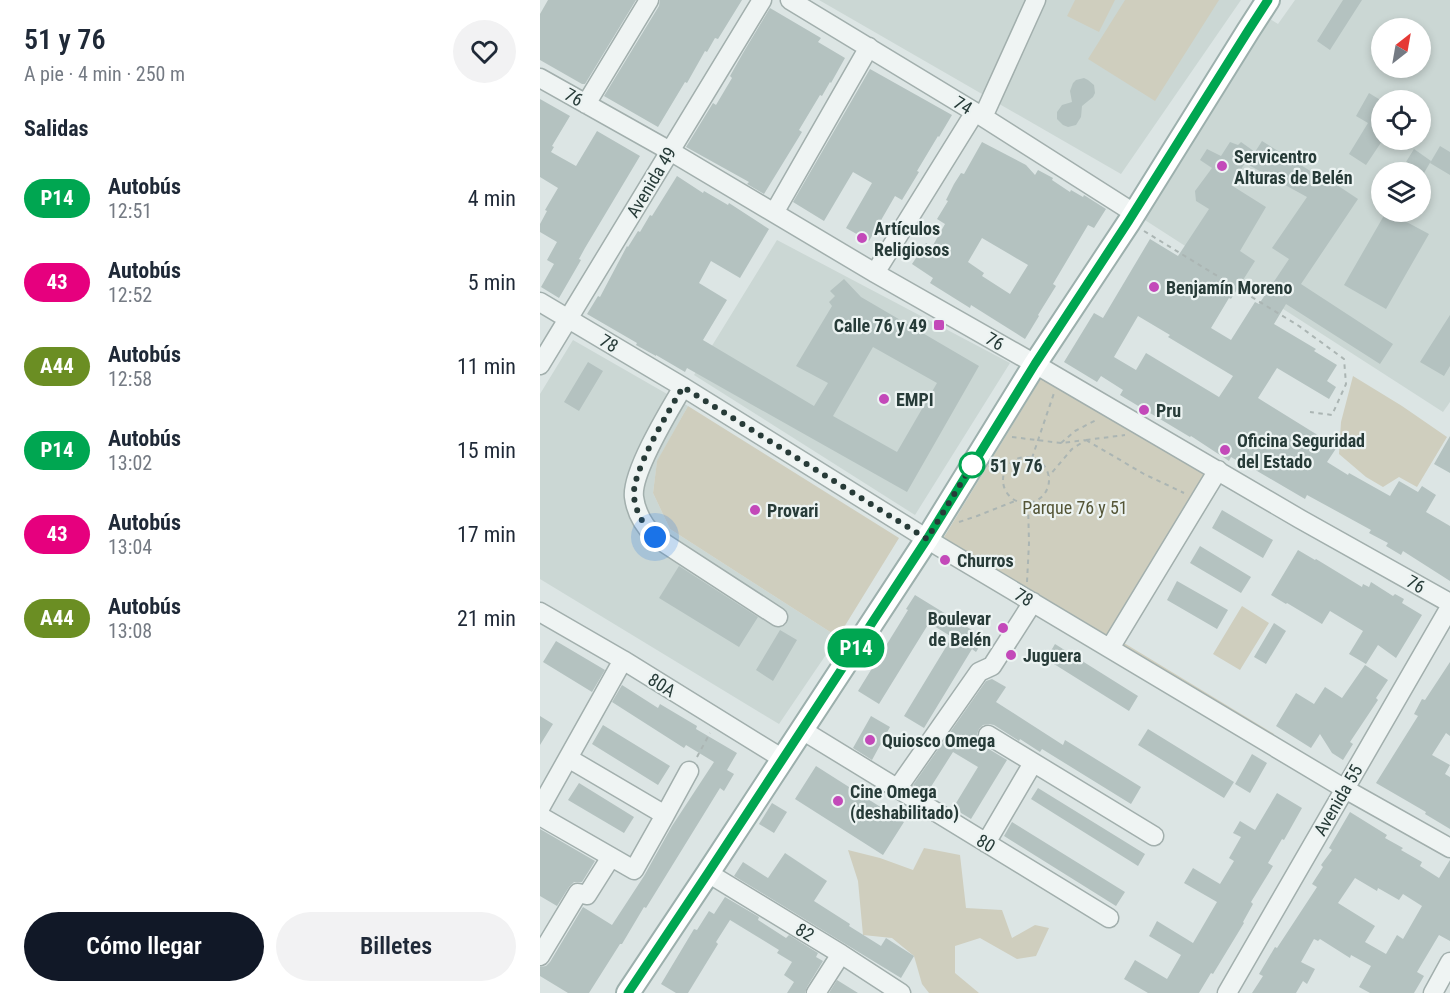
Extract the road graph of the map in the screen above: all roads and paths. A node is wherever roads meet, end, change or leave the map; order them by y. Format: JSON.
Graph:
{"nodes":[{"id":1,"x":649,"y":0,"type":"edge"},
{"id":2,"x":762,"y":0,"type":"edge"},
{"id":3,"x":790,"y":0,"type":"edge"},
{"id":4,"x":1036,"y":0,"type":"edge"},
{"id":5,"x":1268,"y":0,"type":"edge"},
{"id":6,"x":869,"y":47,"type":"junction"},
{"id":7,"x":540,"y":78,"type":"edge"},
{"id":8,"x":586,"y":104,"type":"junction"},
{"id":9,"x":979,"y":114,"type":"junction"},
{"id":10,"x":670,"y":152,"type":"junction"},
{"id":11,"x":774,"y":213,"type":"junction"},
{"id":12,"x":1131,"y":217,"type":"junction"},
{"id":13,"x":875,"y":273,"type":"junction"},
{"id":14,"x":540,"y":302,"type":"edge"},
{"id":15,"x":568,"y":319,"type":"junction"},
{"id":16,"x":540,"y":364,"type":"edge"},
{"id":17,"x":1035,"y":364,"type":"junction"},
{"id":18,"x":683,"y":387,"type":"junction"},
{"id":19,"x":1054,"y":390,"type":"dead end"},
{"id":20,"x":1310,"y":412,"type":"dead end"},
{"id":21,"x":1099,"y":418,"type":"dead end"},
{"id":22,"x":1130,"y":435,"type":"dead end"},
{"id":23,"x":1011,"y":436,"type":"dead end"},
{"id":24,"x":1038,"y":441,"type":"junction"},
{"id":25,"x":1086,"y":441,"type":"junction"},
{"id":26,"x":1061,"y":443,"type":"junction"},
{"id":27,"x":1032,"y":458,"type":"junction"},
{"id":28,"x":1218,"y":471,"type":"junction"},
{"id":29,"x":1049,"y":476,"type":"junction"},
{"id":30,"x":1188,"y":495,"type":"dead end"},
{"id":31,"x":1015,"y":501,"type":"junction"},
{"id":32,"x":1029,"y":503,"type":"junction"},
{"id":33,"x":956,"y":523,"type":"dead end"},
{"id":34,"x":927,"y":539,"type":"junction"},
{"id":35,"x":1027,"y":583,"type":"dead end"},
{"id":36,"x":1034,"y":602,"type":"junction"},
{"id":37,"x":1450,"y":605,"type":"edge"},
{"id":38,"x":540,"y":612,"type":"edge"},
{"id":39,"x":778,"y":617,"type":"dead end"},
{"id":40,"x":1110,"y":648,"type":"junction"},
{"id":41,"x":623,"y":660,"type":"junction"},
{"id":42,"x":717,"y":720,"type":"junction"},
{"id":43,"x":802,"y":730,"type":"junction"},
{"id":44,"x":988,"y":735,"type":"dead end"},
{"id":45,"x":568,"y":758,"type":"junction"},
{"id":46,"x":783,"y":759,"type":"junction"},
{"id":47,"x":1033,"y":763,"type":"junction"},
{"id":48,"x":689,"y":771,"type":"joint"},
{"id":49,"x":897,"y":789,"type":"junction"},
{"id":50,"x":1345,"y":789,"type":"junction"},
{"id":51,"x":540,"y":808,"type":"edge"},
{"id":52,"x":665,"y":815,"type":"junction"},
{"id":53,"x":540,"y":816,"type":"edge"},
{"id":54,"x":1154,"y":836,"type":"dead end"},
{"id":55,"x":986,"y":843,"type":"junction"},
{"id":56,"x":1450,"y":848,"type":"edge"},
{"id":57,"x":611,"y":857,"type":"junction"},
{"id":58,"x":708,"y":873,"type":"junction"},
{"id":59,"x":1109,"y":918,"type":"dead end"},
{"id":60,"x":841,"y":954,"type":"junction"},
{"id":61,"x":540,"y":956,"type":"edge"},
{"id":62,"x":1450,"y":962,"type":"edge"},
{"id":63,"x":628,"y":993,"type":"edge"},
{"id":64,"x":816,"y":993,"type":"edge"},
{"id":65,"x":901,"y":993,"type":"edge"},
{"id":66,"x":1227,"y":993,"type":"edge"},
{"id":67,"x":1433,"y":993,"type":"edge"}],
"edges":[{"from":1,"to":8,"type":"street"},
{"from":2,"to":10,"type":"street","name":"Avenida 49"},
{"from":3,"to":6,"type":"street","name":"74"},
{"from":4,"to":9,"type":"street"},
{"from":5,"to":12,"type":"main road"},
{"from":6,"to":9,"type":"street","name":"74"},
{"from":6,"to":11,"type":"street"},
{"from":7,"to":8,"type":"street","name":"76"},
{"from":8,"to":10,"type":"street","name":"76"},
{"from":9,"to":12,"type":"street","name":"74"},
{"from":9,"to":13,"type":"street"},
{"from":10,"to":11,"type":"street","name":"76"},
{"from":10,"to":15,"type":"street","name":"Avenida 49"},
{"from":11,"to":13,"type":"street","name":"76"},
{"from":12,"to":17,"type":"main road"},
{"from":12,"to":20,"type":"path"},
{"from":13,"to":17,"type":"street","name":"76"},
{"from":14,"to":15,"type":"street","name":"78"},
{"from":15,"to":16,"type":"street","name":"Avenida 49"},
{"from":15,"to":18,"type":"street","name":"78"},
{"from":17,"to":28,"type":"street","name":"76"},
{"from":17,"to":34,"type":"main road"},
{"from":18,"to":34,"type":"street","name":"78"},
{"from":18,"to":39,"type":"street"},
{"from":19,"to":24,"type":"path"},
{"from":21,"to":26,"type":"path"},
{"from":22,"to":25,"type":"path"},
{"from":23,"to":24,"type":"path"},
{"from":24,"to":26,"type":"path"},
{"from":24,"to":27,"type":"path"},
{"from":25,"to":26,"type":"path"},
{"from":25,"to":29,"type":"path"},
{"from":25,"to":30,"type":"path"},
{"from":27,"to":29,"type":"path"},
{"from":27,"to":31,"type":"path"},
{"from":28,"to":37,"type":"street","name":"76"},
{"from":28,"to":40,"type":"street"},
{"from":29,"to":32,"type":"path"},
{"from":31,"to":32,"type":"path"},
{"from":31,"to":33,"type":"path"},
{"from":32,"to":35,"type":"path"},
{"from":34,"to":36,"type":"street","name":"78"},
{"from":34,"to":43,"type":"main road"},
{"from":36,"to":40,"type":"street","name":"78"},
{"from":36,"to":49,"type":"street"},
{"from":37,"to":50,"type":"street","name":"Avenida 55"},
{"from":38,"to":41,"type":"street","name":"80A"},
{"from":40,"to":50,"type":"street","name":"78"},
{"from":41,"to":42,"type":"street","name":"80A"},
{"from":41,"to":45,"type":"street"},
{"from":42,"to":46,"type":"street","name":"80A"},
{"from":42,"to":48,"type":"path"},
{"from":43,"to":46,"type":"main road"},
{"from":43,"to":49,"type":"street","name":"80"},
{"from":44,"to":47,"type":"street"},
{"from":45,"to":51,"type":"street"},
{"from":45,"to":52,"type":"street"},
{"from":46,"to":58,"type":"main road"},
{"from":47,"to":54,"type":"street"},
{"from":47,"to":55,"type":"street"},
{"from":48,"to":52,"type":"street"},
{"from":49,"to":55,"type":"street","name":"80"},
{"from":50,"to":56,"type":"street","name":"78"},
{"from":50,"to":66,"type":"street","name":"Avenida 55"},
{"from":52,"to":57,"type":"street"},
{"from":53,"to":57,"type":"street"},
{"from":55,"to":59,"type":"street","name":"80"},
{"from":57,"to":61,"type":"street"},
{"from":58,"to":60,"type":"street","name":"82"},
{"from":58,"to":63,"type":"main road"},
{"from":60,"to":64,"type":"street"},
{"from":60,"to":65,"type":"street","name":"82"},
{"from":62,"to":67,"type":"street"}]}
